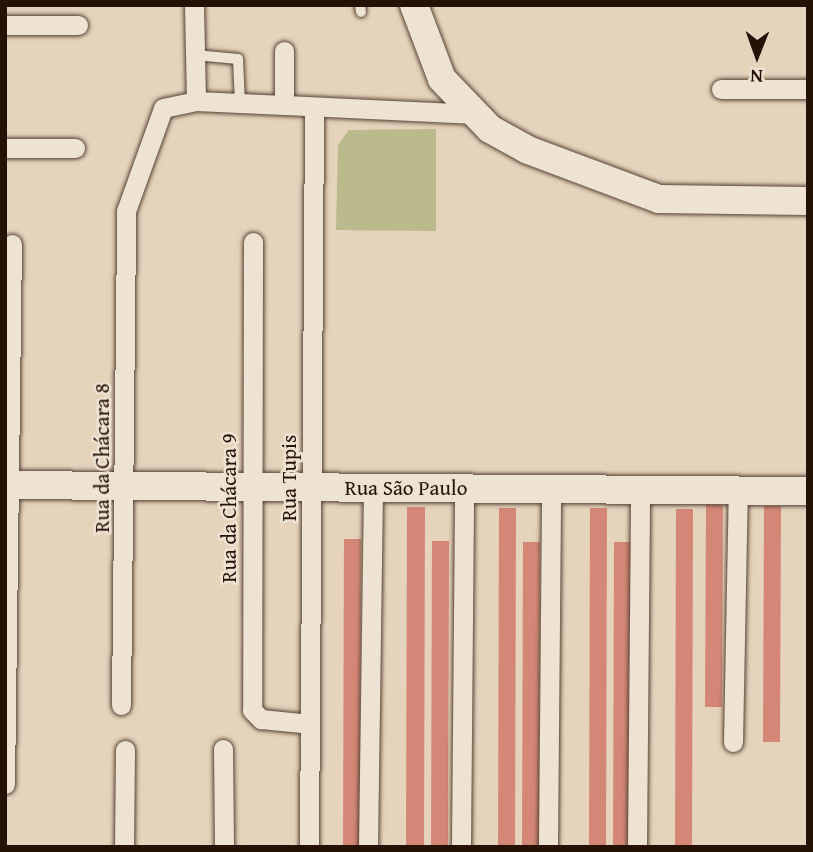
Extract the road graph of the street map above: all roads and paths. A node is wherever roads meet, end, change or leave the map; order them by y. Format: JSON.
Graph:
{"nodes":[{"id":1,"x":194,"y":5,"type":"edge"},
{"id":2,"x":415,"y":5,"type":"edge"},
{"id":3,"x":5,"y":24,"type":"edge"},
{"id":4,"x":78,"y":25,"type":"dead end"},
{"id":5,"x":284,"y":51,"type":"dead end"},
{"id":6,"x":195,"y":55,"type":"junction"},
{"id":7,"x":721,"y":89,"type":"dead end"},
{"id":8,"x":808,"y":89,"type":"edge"},
{"id":9,"x":196,"y":102,"type":"junction"},
{"id":10,"x":240,"y":103,"type":"junction"},
{"id":11,"x":284,"y":105,"type":"junction"},
{"id":12,"x":314,"y":110,"type":"junction"},
{"id":13,"x":472,"y":114,"type":"junction"},
{"id":14,"x":5,"y":148,"type":"edge"},
{"id":15,"x":75,"y":148,"type":"dead end"},
{"id":16,"x":808,"y":201,"type":"edge"},
{"id":17,"x":253,"y":242,"type":"dead end"},
{"id":18,"x":12,"y":244,"type":"dead end"},
{"id":19,"x":7,"y":485,"type":"edge"},
{"id":20,"x":125,"y":486,"type":"junction"},
{"id":21,"x":251,"y":487,"type":"junction"},
{"id":22,"x":312,"y":487,"type":"junction"},
{"id":23,"x":373,"y":488,"type":"junction"},
{"id":24,"x":464,"y":488,"type":"junction"},
{"id":25,"x":551,"y":489,"type":"junction"},
{"id":26,"x":640,"y":489,"type":"junction"},
{"id":27,"x":738,"y":490,"type":"junction"},
{"id":28,"x":808,"y":491,"type":"edge"},
{"id":29,"x":121,"y":705,"type":"dead end"},
{"id":30,"x":310,"y":724,"type":"junction"},
{"id":31,"x":733,"y":742,"type":"dead end"},
{"id":32,"x":223,"y":749,"type":"dead end"},
{"id":33,"x":125,"y":751,"type":"dead end"},
{"id":34,"x":5,"y":785,"type":"edge"},
{"id":35,"x":124,"y":847,"type":"edge"},
{"id":36,"x":224,"y":847,"type":"edge"},
{"id":37,"x":309,"y":847,"type":"edge"},
{"id":38,"x":368,"y":847,"type":"edge"},
{"id":39,"x":461,"y":847,"type":"edge"},
{"id":40,"x":548,"y":847,"type":"edge"},
{"id":41,"x":637,"y":847,"type":"edge"}],
"edges":[{"from":1,"to":6,"type":"street"},
{"from":2,"to":13,"type":"street"},
{"from":3,"to":4,"type":"street"},
{"from":5,"to":11,"type":"street"},
{"from":6,"to":9,"type":"street"},
{"from":6,"to":10,"type":"lane"},
{"from":7,"to":8,"type":"street"},
{"from":9,"to":10,"type":"street"},
{"from":9,"to":20,"type":"street","name":"Rua da Chácara 8"},
{"from":10,"to":11,"type":"street"},
{"from":11,"to":12,"type":"street"},
{"from":12,"to":13,"type":"street"},
{"from":12,"to":22,"type":"street","name":"Rua Tupis"},
{"from":13,"to":16,"type":"street"},
{"from":14,"to":15,"type":"street"},
{"from":17,"to":21,"type":"street","name":"Rua da Chácara 9"},
{"from":18,"to":19,"type":"street"},
{"from":19,"to":20,"type":"street","name":"Rua São Paulo"},
{"from":19,"to":34,"type":"street"},
{"from":20,"to":21,"type":"street","name":"Rua São Paulo"},
{"from":20,"to":29,"type":"street","name":"Rua da Chácara 8"},
{"from":21,"to":22,"type":"street","name":"Rua São Paulo"},
{"from":21,"to":30,"type":"street","name":"Rua da Chácara 9"},
{"from":22,"to":23,"type":"street","name":"Rua São Paulo"},
{"from":22,"to":30,"type":"street","name":"Rua Tupis"},
{"from":23,"to":24,"type":"street","name":"Rua São Paulo"},
{"from":23,"to":38,"type":"street"},
{"from":24,"to":25,"type":"street","name":"Rua São Paulo"},
{"from":24,"to":39,"type":"street"},
{"from":25,"to":26,"type":"street","name":"Rua São Paulo"},
{"from":25,"to":40,"type":"street"},
{"from":26,"to":27,"type":"street","name":"Rua São Paulo"},
{"from":26,"to":41,"type":"street"},
{"from":27,"to":28,"type":"street","name":"Rua São Paulo"},
{"from":27,"to":31,"type":"street"},
{"from":30,"to":37,"type":"street","name":"Rua Tupis"},
{"from":32,"to":36,"type":"street"},
{"from":33,"to":35,"type":"street"}]}
